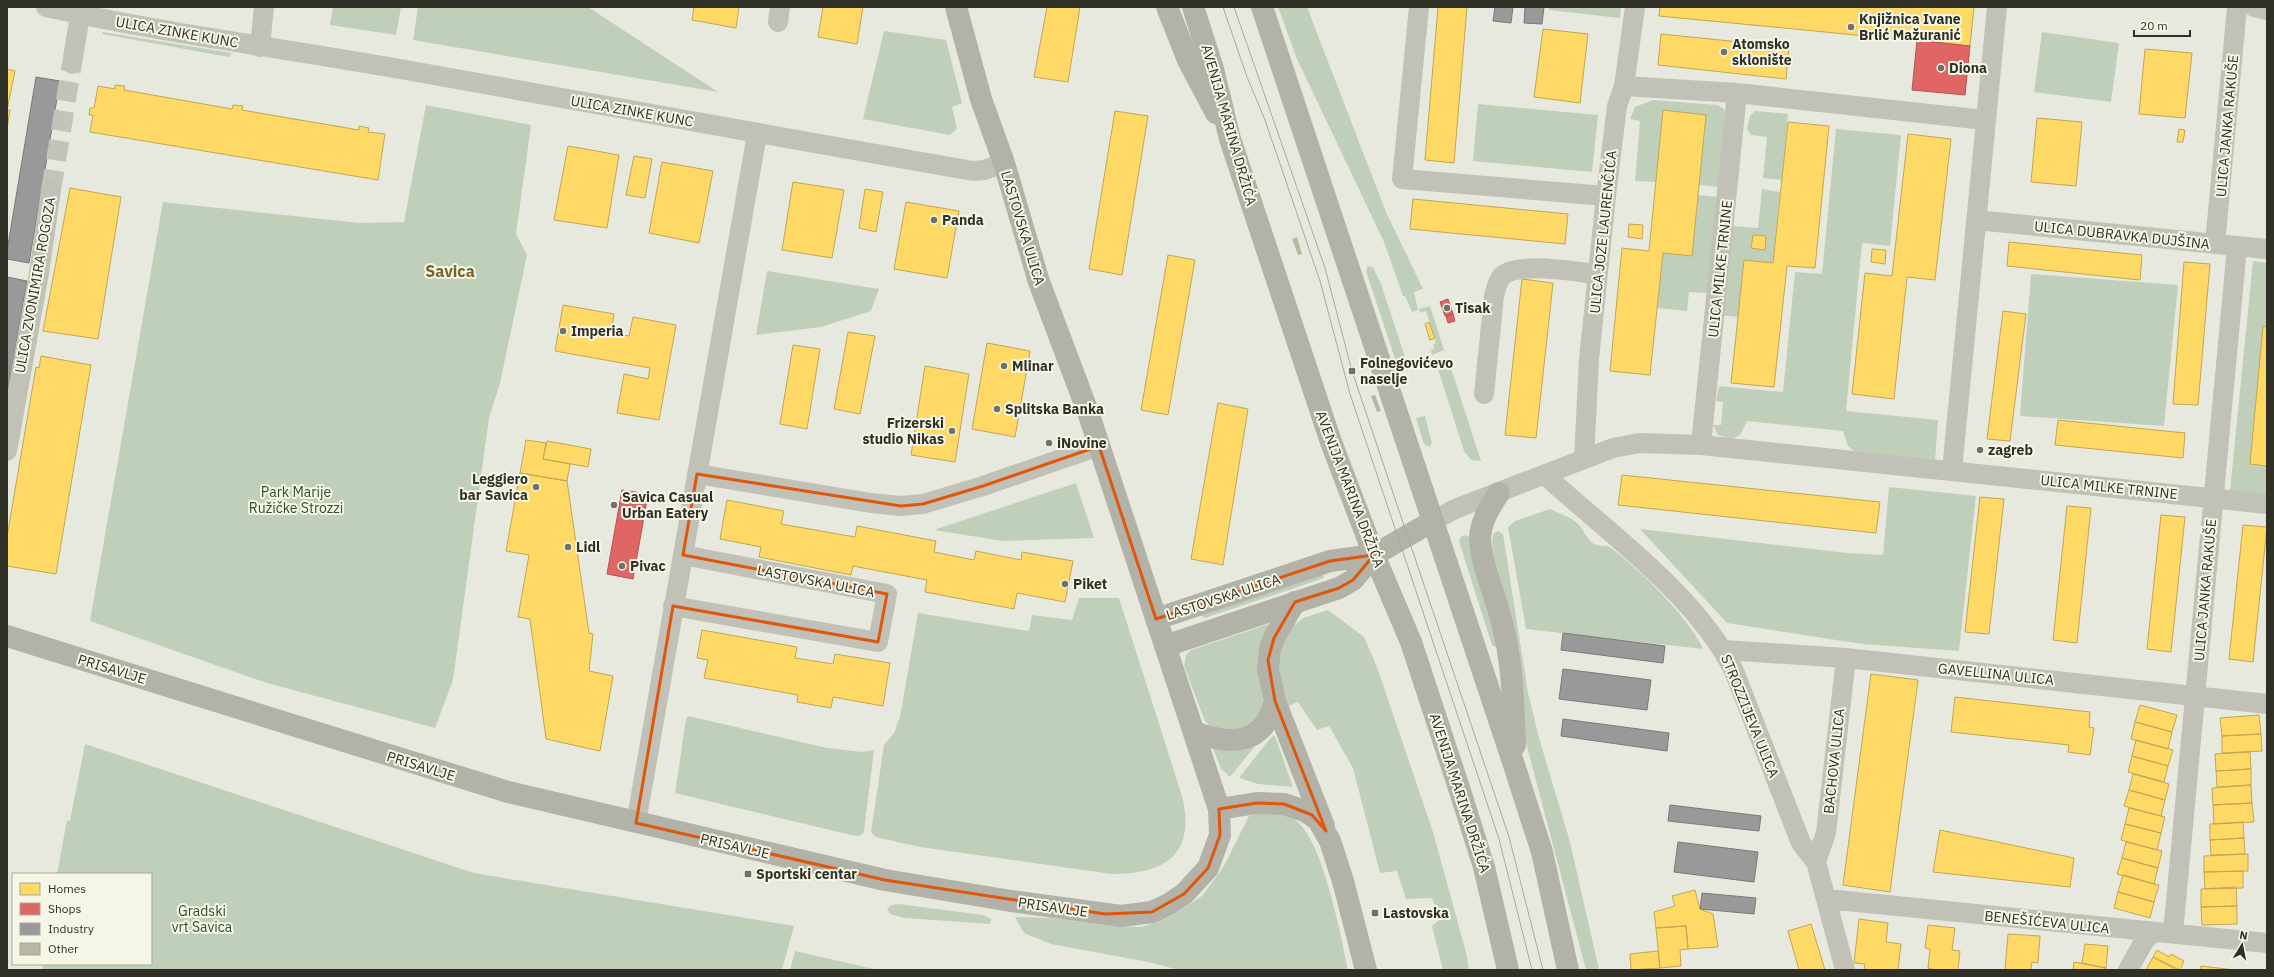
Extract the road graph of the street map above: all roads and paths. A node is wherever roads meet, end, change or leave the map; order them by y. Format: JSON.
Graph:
{"nodes":[{"id":1,"x":46,"y":7,"type":"edge"},
{"id":2,"x":264,"y":7,"type":"edge"},
{"id":3,"x":956,"y":7,"type":"edge"},
{"id":4,"x":1167,"y":7,"type":"edge"},
{"id":5,"x":1194,"y":7,"type":"edge"},
{"id":6,"x":1262,"y":7,"type":"edge"},
{"id":7,"x":1419,"y":7,"type":"edge"},
{"id":8,"x":1635,"y":7,"type":"edge"},
{"id":9,"x":1997,"y":7,"type":"edge"},
{"id":10,"x":2237,"y":7,"type":"edge"},
{"id":11,"x":2254,"y":7,"type":"edge"},
{"id":12,"x":2267,"y":10,"type":"edge"},
{"id":13,"x":80,"y":14,"type":"junction"},
{"id":14,"x":260,"y":47,"type":"junction"},
{"id":15,"x":72,"y":64,"type":"tunnel mouth"},
{"id":16,"x":1624,"y":86,"type":"junction"},
{"id":17,"x":1737,"y":93,"type":"junction"},
{"id":18,"x":1985,"y":120,"type":"junction"},
{"id":19,"x":757,"y":134,"type":"junction"},
{"id":20,"x":1230,"y":139,"type":"junction"},
{"id":21,"x":1004,"y":163,"type":"junction"},
{"id":22,"x":51,"y":190,"type":"tunnel mouth"},
{"id":23,"x":1606,"y":196,"type":"junction"},
{"id":24,"x":1976,"y":220,"type":"junction"},
{"id":25,"x":2215,"y":244,"type":"junction"},
{"id":26,"x":2237,"y":248,"type":"junction"},
{"id":27,"x":2267,"y":249,"type":"edge"},
{"id":28,"x":1598,"y":274,"type":"junction"},
{"id":29,"x":1484,"y":394,"type":"dead end"},
{"id":30,"x":1701,"y":445,"type":"junction"},
{"id":31,"x":1099,"y":446,"type":"junction"},
{"id":32,"x":7,"y":451,"type":"edge"},
{"id":33,"x":1584,"y":459,"type":"junction"},
{"id":34,"x":1952,"y":470,"type":"junction"},
{"id":35,"x":697,"y":474,"type":"junction"},
{"id":36,"x":1545,"y":475,"type":"junction"},
{"id":37,"x":1499,"y":493,"type":"junction"},
{"id":38,"x":2213,"y":498,"type":"junction"},
{"id":39,"x":2267,"y":504,"type":"edge"},
{"id":40,"x":1433,"y":521,"type":"junction"},
{"id":41,"x":683,"y":555,"type":"junction"},
{"id":42,"x":1374,"y":555,"type":"junction"},
{"id":43,"x":1295,"y":602,"type":"junction"},
{"id":44,"x":673,"y":606,"type":"junction"},
{"id":45,"x":1156,"y":619,"type":"junction"},
{"id":46,"x":7,"y":636,"type":"edge"},
{"id":47,"x":1166,"y":646,"type":"junction"},
{"id":48,"x":1724,"y":650,"type":"junction"},
{"id":49,"x":1846,"y":658,"type":"junction"},
{"id":50,"x":2196,"y":696,"type":"junction"},
{"id":51,"x":1275,"y":701,"type":"junction"},
{"id":52,"x":2267,"y":704,"type":"edge"},
{"id":53,"x":1194,"y":732,"type":"junction"},
{"id":54,"x":1515,"y":768,"type":"junction"},
{"id":55,"x":1219,"y":809,"type":"junction"},
{"id":56,"x":636,"y":823,"type":"junction"},
{"id":57,"x":1326,"y":831,"type":"junction"},
{"id":58,"x":1816,"y":862,"type":"junction"},
{"id":59,"x":1827,"y":899,"type":"junction"},
{"id":60,"x":2152,"y":932,"type":"junction"},
{"id":61,"x":2173,"y":933,"type":"junction"},
{"id":62,"x":2267,"y":943,"type":"edge"},
{"id":63,"x":1366,"y":970,"type":"edge"},
{"id":64,"x":1508,"y":970,"type":"edge"},
{"id":65,"x":1568,"y":970,"type":"edge"},
{"id":66,"x":1845,"y":970,"type":"edge"},
{"id":67,"x":2128,"y":970,"type":"edge"}],
"edges":[{"from":1,"to":13,"type":"street","name":"ULICA ZINKE KUNC"},
{"from":2,"to":14,"type":"street"},
{"from":3,"to":21,"type":"street","name":"LASTOVSKA ULICA"},
{"from":4,"to":20,"type":"street"},
{"from":5,"to":20,"type":"street","name":"AVENIJA MARINA DRŽIĆA"},
{"from":6,"to":40,"type":"street"},
{"from":7,"to":23,"type":"street"},
{"from":8,"to":16,"type":"street","name":"ULICA JOZE LAURENČIĆA"},
{"from":9,"to":18,"type":"street"},
{"from":10,"to":25,"type":"street","name":"ULICA JANKA RAKUŠE"},
{"from":11,"to":12,"type":"street"},
{"from":13,"to":14,"type":"street","name":"ULICA ZINKE KUNC"},
{"from":13,"to":15,"type":"street"},
{"from":14,"to":19,"type":"street","name":"ULICA ZINKE KUNC"},
{"from":16,"to":17,"type":"street"},
{"from":16,"to":23,"type":"street","name":"ULICA JOZE LAURENČIĆA"},
{"from":17,"to":18,"type":"street"},
{"from":17,"to":30,"type":"street","name":"ULICA MILKE TRNINE"},
{"from":18,"to":24,"type":"street"},
{"from":19,"to":21,"type":"street","name":"ULICA ZINKE KUNC"},
{"from":19,"to":35,"type":"street"},
{"from":20,"to":42,"type":"street","name":"AVENIJA MARINA DRŽIĆA"},
{"from":21,"to":31,"type":"street","name":"LASTOVSKA ULICA"},
{"from":22,"to":32,"type":"street","name":"ULICA ZVONIMIRA ROGOZA"},
{"from":23,"to":28,"type":"street","name":"ULICA JOZE LAURENČIĆA"},
{"from":24,"to":25,"type":"street","name":"ULICA DUBRAVKA DUJŠINA"},
{"from":24,"to":34,"type":"street"},
{"from":25,"to":26,"type":"street","name":"ULICA DUBRAVKA DUJŠINA"},
{"from":26,"to":27,"type":"street","name":"ULICA DUBRAVKA DUJŠINA"},
{"from":26,"to":38,"type":"street","name":"ULICA JANKA RAKUŠE"},
{"from":28,"to":29,"type":"street"},
{"from":28,"to":33,"type":"street","name":"ULICA JOZE LAURENČIĆA"},
{"from":30,"to":33,"type":"street","name":"ULICA MILKE TRNINE"},
{"from":30,"to":34,"type":"street","name":"ULICA MILKE TRNINE"},
{"from":31,"to":35,"type":"street"},
{"from":31,"to":45,"type":"street","name":"LASTOVSKA ULICA"},
{"from":33,"to":36,"type":"street","name":"ULICA MILKE TRNINE"},
{"from":34,"to":38,"type":"street","name":"ULICA MILKE TRNINE"},
{"from":35,"to":41,"type":"street"},
{"from":36,"to":37,"type":"street","name":"ULICA MILKE TRNINE"},
{"from":36,"to":48,"type":"street","name":"STROZZIJEVA ULICA"},
{"from":37,"to":40,"type":"street","name":"ULICA MILKE TRNINE"},
{"from":37,"to":54,"type":"street"},
{"from":38,"to":39,"type":"street","name":"ULICA MILKE TRNINE"},
{"from":38,"to":50,"type":"street","name":"ULICA JANKA RAKUŠE"},
{"from":40,"to":42,"type":"street","name":"LASTOVSKA ULICA"},
{"from":40,"to":54,"type":"street"},
{"from":41,"to":44,"type":"street"},
{"from":41,"to":44,"type":"street","name":"LASTOVSKA ULICA"},
{"from":42,"to":43,"type":"street","name":"LASTOVSKA ULICA"},
{"from":42,"to":45,"type":"street","name":"LASTOVSKA ULICA"},
{"from":42,"to":64,"type":"street","name":"AVENIJA MARINA DRŽIĆA"},
{"from":43,"to":47,"type":"street","name":"LASTOVSKA ULICA"},
{"from":43,"to":51,"type":"street"},
{"from":44,"to":56,"type":"street"},
{"from":45,"to":47,"type":"street","name":"PRISAVLJE"},
{"from":46,"to":56,"type":"street","name":"PRISAVLJE"},
{"from":47,"to":53,"type":"street","name":"PRISAVLJE"},
{"from":48,"to":49,"type":"street","name":"GAVELLINA ULICA"},
{"from":48,"to":58,"type":"street","name":"STROZZIJEVA ULICA"},
{"from":49,"to":50,"type":"street","name":"GAVELLINA ULICA"},
{"from":49,"to":58,"type":"street","name":"BACHOVA ULICA"},
{"from":50,"to":52,"type":"street","name":"GAVELLINA ULICA"},
{"from":50,"to":61,"type":"street","name":"ULICA JANKA RAKUŠE"},
{"from":51,"to":53,"type":"street"},
{"from":51,"to":57,"type":"street"},
{"from":53,"to":55,"type":"street","name":"PRISAVLJE"},
{"from":54,"to":65,"type":"street"},
{"from":55,"to":56,"type":"street","name":"PRISAVLJE"},
{"from":55,"to":57,"type":"street"},
{"from":57,"to":63,"type":"street"},
{"from":58,"to":59,"type":"street","name":"STROZZIJEVA ULICA"},
{"from":59,"to":60,"type":"street","name":"BENEŠIĆEVA ULICA"},
{"from":59,"to":66,"type":"street","name":"STROZZIJEVA ULICA"},
{"from":60,"to":61,"type":"street","name":"BENEŠIĆEVA ULICA"},
{"from":60,"to":67,"type":"street"},
{"from":61,"to":62,"type":"street","name":"BENEŠIĆEVA ULICA"}]}
